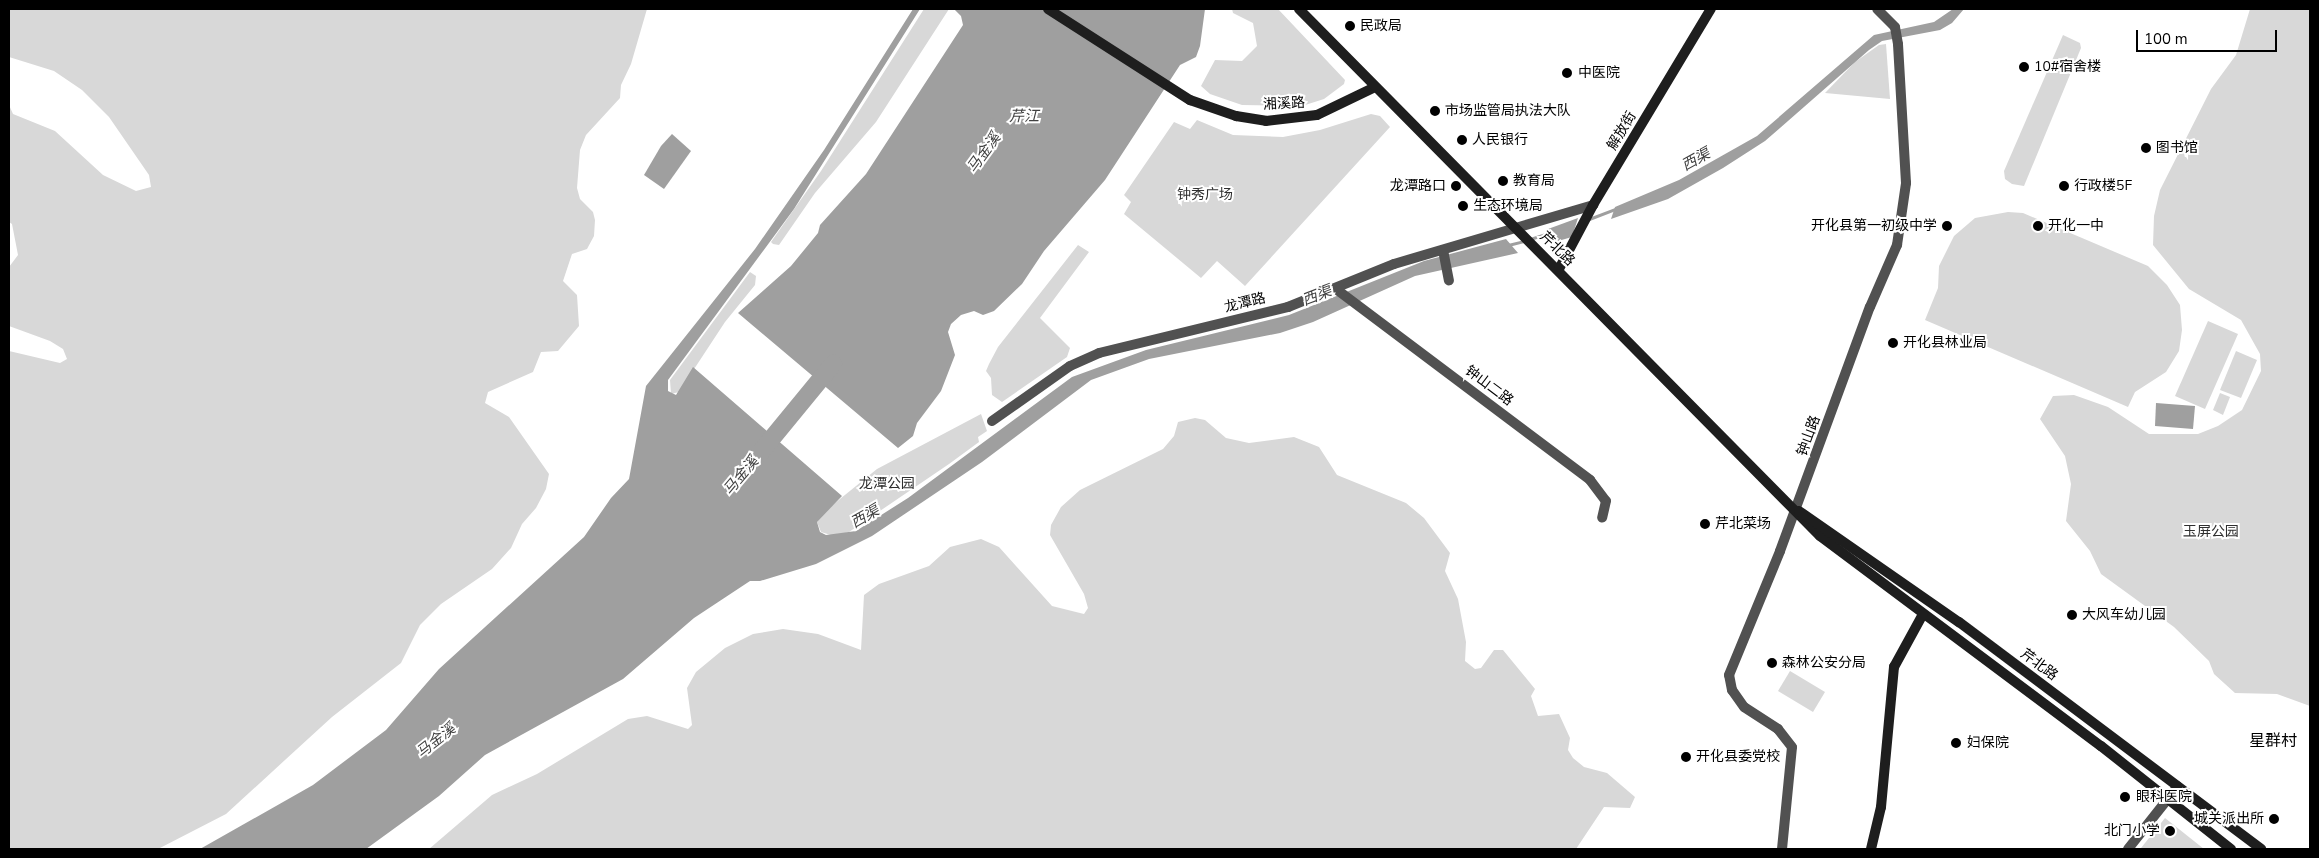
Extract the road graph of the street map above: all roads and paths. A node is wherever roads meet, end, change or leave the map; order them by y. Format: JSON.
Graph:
{"nodes":[{"id":1,"x":1048,"y":9,"type":"edge"},
{"id":2,"x":1299,"y":9,"type":"edge"},
{"id":3,"x":1711,"y":9,"type":"edge"},
{"id":4,"x":1876,"y":9,"type":"edge"},
{"id":5,"x":1375,"y":87,"type":"junction"},
{"id":6,"x":1593,"y":205,"type":"junction"},
{"id":7,"x":1514,"y":226,"type":"junction"},
{"id":8,"x":1443,"y":250,"type":"junction"},
{"id":9,"x":1559,"y":269,"type":"junction"},
{"id":10,"x":1449,"y":280,"type":"dead end"},
{"id":11,"x":1336,"y":289,"type":"junction"},
{"id":12,"x":992,"y":421,"type":"dead end"},
{"id":13,"x":1796,"y":509,"type":"junction"},
{"id":14,"x":1602,"y":518,"type":"dead end"},
{"id":15,"x":1923,"y":614,"type":"junction"},
{"id":16,"x":1959,"y":622,"type":"junction"},
{"id":17,"x":1950,"y":635,"type":"junction"},
{"id":18,"x":2178,"y":786,"type":"junction"},
{"id":19,"x":2168,"y":799,"type":"junction"},
{"id":20,"x":1782,"y":849,"type":"edge"},
{"id":21,"x":1871,"y":849,"type":"edge"},
{"id":22,"x":2128,"y":849,"type":"edge"},
{"id":23,"x":2231,"y":849,"type":"edge"},
{"id":24,"x":2261,"y":849,"type":"edge"}],
"edges":[{"from":1,"to":5,"type":"main road","name":"湘溪路"},
{"from":2,"to":5,"type":"main road","name":"芹北路"},
{"from":3,"to":6,"type":"main road","name":"解放街"},
{"from":4,"to":13,"type":"street","name":"钟山路"},
{"from":5,"to":7,"type":"main road","name":"芹北路"},
{"from":6,"to":7,"type":"street","name":"龙潭路"},
{"from":6,"to":9,"type":"main road","name":"解放街"},
{"from":7,"to":8,"type":"street","name":"龙潭路"},
{"from":7,"to":9,"type":"main road","name":"芹北路"},
{"from":8,"to":10,"type":"street"},
{"from":8,"to":11,"type":"street","name":"龙潭路"},
{"from":9,"to":13,"type":"main road","name":"芹北路"},
{"from":11,"to":12,"type":"street","name":"龙潭路"},
{"from":11,"to":14,"type":"street","name":"钟山二路"},
{"from":13,"to":15,"type":"main road","name":"芹北路"},
{"from":13,"to":16,"type":"main road","name":"芹北路"},
{"from":13,"to":20,"type":"street","name":"钟山路"},
{"from":15,"to":17,"type":"main road","name":"芹北路"},
{"from":15,"to":21,"type":"main road"},
{"from":16,"to":17,"type":"main road"},
{"from":16,"to":18,"type":"main road","name":"芹北路"},
{"from":17,"to":19,"type":"main road","name":"芹北路"},
{"from":18,"to":19,"type":"street"},
{"from":18,"to":24,"type":"main road","name":"芹北路"},
{"from":19,"to":22,"type":"street"},
{"from":19,"to":23,"type":"main road","name":"芹北路"}]}
